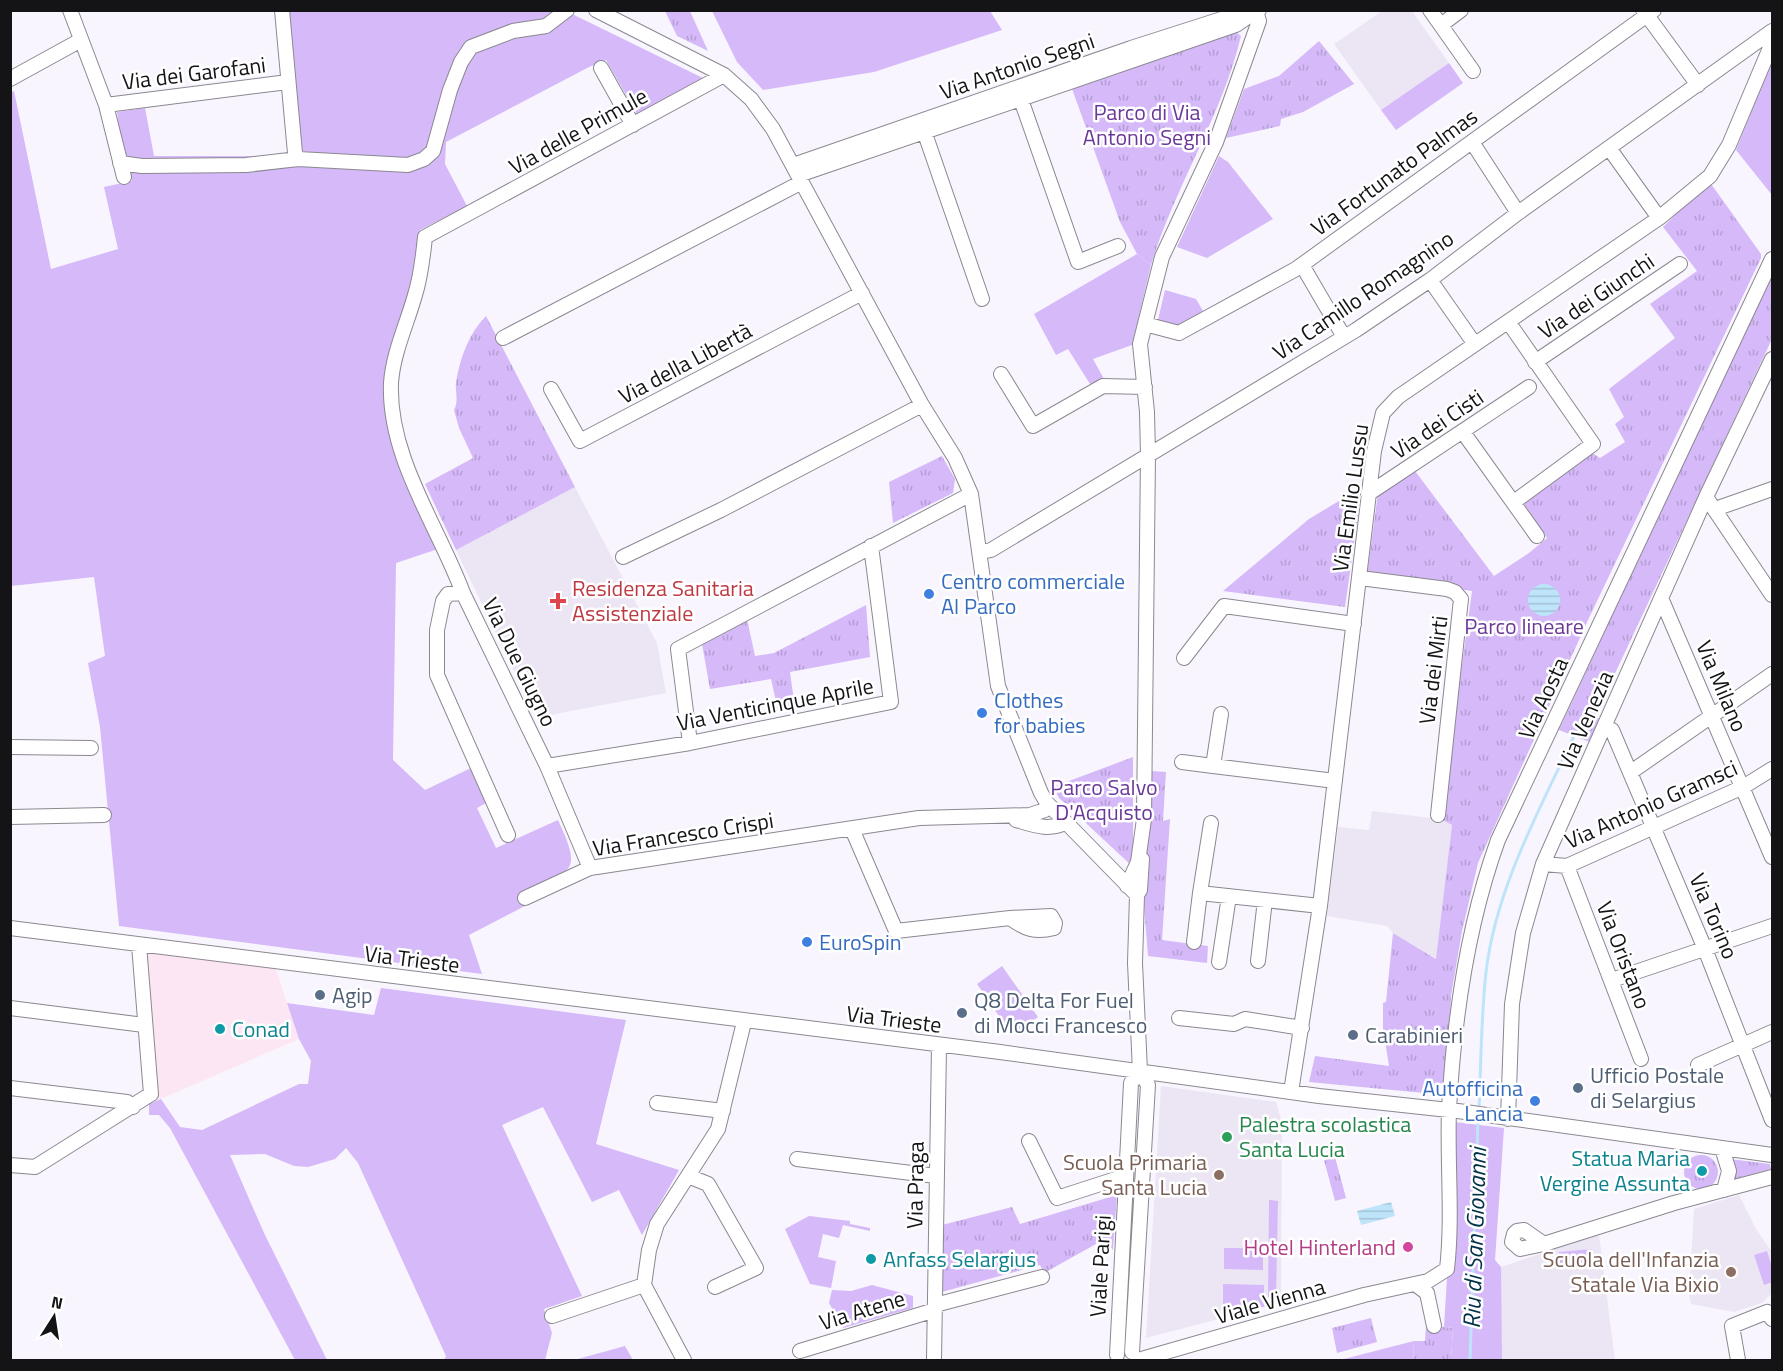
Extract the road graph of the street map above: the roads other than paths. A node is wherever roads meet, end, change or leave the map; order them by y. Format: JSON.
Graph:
{"nodes":[{"id":1,"x":70,"y":10,"type":"edge"},
{"id":2,"x":282,"y":10,"type":"edge"},
{"id":3,"x":567,"y":10,"type":"edge"},
{"id":4,"x":596,"y":10,"type":"edge"},
{"id":5,"x":1430,"y":10,"type":"edge"},
{"id":6,"x":1461,"y":10,"type":"edge"},
{"id":7,"x":1257,"y":11,"type":"edge"},
{"id":8,"x":1648,"y":12,"type":"edge"},
{"id":9,"x":1441,"y":26,"type":"junction"},
{"id":10,"x":1773,"y":31,"type":"edge"},
{"id":11,"x":81,"y":40,"type":"junction"},
{"id":12,"x":1773,"y":43,"type":"edge"},
{"id":13,"x":1752,"y":45,"type":"junction"},
{"id":14,"x":1766,"y":60,"type":"junction"},
{"id":15,"x":601,"y":68,"type":"dead end"},
{"id":16,"x":1473,"y":71,"type":"dead end"},
{"id":17,"x":724,"y":75,"type":"junction"},
{"id":18,"x":10,"y":80,"type":"edge"},
{"id":19,"x":288,"y":82,"type":"junction"},
{"id":20,"x":1698,"y":85,"type":"junction"},
{"id":21,"x":1018,"y":93,"type":"junction"},
{"id":22,"x":105,"y":105,"type":"junction"},
{"id":23,"x":633,"y":125,"type":"junction"},
{"id":24,"x":922,"y":126,"type":"junction"},
{"id":25,"x":1472,"y":142,"type":"junction"},
{"id":26,"x":1609,"y":148,"type":"junction"},
{"id":27,"x":297,"y":156,"type":"junction"},
{"id":28,"x":120,"y":163,"type":"junction"},
{"id":29,"x":798,"y":174,"type":"junction"},
{"id":30,"x":124,"y":177,"type":"dead end"},
{"id":31,"x":1518,"y":213,"type":"junction"},
{"id":32,"x":1659,"y":218,"type":"junction"},
{"id":33,"x":1118,"y":246,"type":"dead end"},
{"id":34,"x":1773,"y":259,"type":"edge"},
{"id":35,"x":1680,"y":264,"type":"dead end"},
{"id":36,"x":1302,"y":265,"type":"junction"},
{"id":37,"x":1430,"y":280,"type":"junction"},
{"id":38,"x":862,"y":293,"type":"junction"},
{"id":39,"x":982,"y":299,"type":"dead end"},
{"id":40,"x":1509,"y":323,"type":"junction"},
{"id":41,"x":1145,"y":324,"type":"junction"},
{"id":42,"x":1344,"y":337,"type":"junction"},
{"id":43,"x":503,"y":338,"type":"dead end"},
{"id":44,"x":1474,"y":343,"type":"junction"},
{"id":45,"x":1773,"y":359,"type":"edge"},
{"id":46,"x":1535,"y":362,"type":"junction"},
{"id":47,"x":1001,"y":374,"type":"dead end"},
{"id":48,"x":1144,"y":387,"type":"junction"},
{"id":49,"x":1529,"y":387,"type":"dead end"},
{"id":50,"x":550,"y":388,"type":"dead end"},
{"id":51,"x":922,"y":405,"type":"junction"},
{"id":52,"x":1463,"y":432,"type":"junction"},
{"id":53,"x":1148,"y":454,"type":"junction"},
{"id":54,"x":1773,"y":489,"type":"edge"},
{"id":55,"x":971,"y":494,"type":"junction"},
{"id":56,"x":1368,"y":494,"type":"junction"},
{"id":57,"x":1706,"y":497,"type":"junction"},
{"id":58,"x":1514,"y":502,"type":"junction"},
{"id":59,"x":1715,"y":509,"type":"junction"},
{"id":60,"x":1537,"y":536,"type":"dead end"},
{"id":61,"x":870,"y":546,"type":"junction"},
{"id":62,"x":981,"y":552,"type":"junction"},
{"id":63,"x":623,"y":557,"type":"dead end"},
{"id":64,"x":1360,"y":578,"type":"junction"},
{"id":65,"x":463,"y":593,"type":"junction"},
{"id":66,"x":1773,"y":596,"type":"edge"},
{"id":67,"x":1661,"y":598,"type":"junction"},
{"id":68,"x":1354,"y":624,"type":"junction"},
{"id":69,"x":1184,"y":658,"type":"dead end"},
{"id":70,"x":1773,"y":674,"type":"edge"},
{"id":71,"x":1221,"y":714,"type":"dead end"},
{"id":72,"x":1712,"y":715,"type":"junction"},
{"id":73,"x":1612,"y":730,"type":"dead end"},
{"id":74,"x":690,"y":743,"type":"junction"},
{"id":75,"x":10,"y":747,"type":"edge"},
{"id":76,"x":91,"y":748,"type":"dead end"},
{"id":77,"x":1182,"y":762,"type":"dead end"},
{"id":78,"x":1213,"y":765,"type":"junction"},
{"id":79,"x":547,"y":766,"type":"junction"},
{"id":80,"x":1773,"y":769,"type":"edge"},
{"id":81,"x":1631,"y":771,"type":"junction"},
{"id":82,"x":1335,"y":781,"type":"junction"},
{"id":83,"x":1743,"y":787,"type":"junction"},
{"id":84,"x":1047,"y":803,"type":"junction"},
{"id":85,"x":104,"y":815,"type":"dead end"},
{"id":86,"x":999,"y":815,"type":"junction"},
{"id":87,"x":1438,"y":815,"type":"dead end"},
{"id":88,"x":10,"y":817,"type":"edge"},
{"id":89,"x":1065,"y":823,"type":"junction"},
{"id":90,"x":1211,"y":823,"type":"dead end"},
{"id":91,"x":1653,"y":826,"type":"junction"},
{"id":92,"x":852,"y":829,"type":"junction"},
{"id":93,"x":508,"y":835,"type":"dead end"},
{"id":94,"x":1773,"y":857,"type":"edge"},
{"id":95,"x":1543,"y":864,"type":"junction"},
{"id":96,"x":1567,"y":866,"type":"junction"},
{"id":97,"x":590,"y":868,"type":"junction"},
{"id":98,"x":1132,"y":890,"type":"junction"},
{"id":99,"x":1200,"y":893,"type":"junction"},
{"id":100,"x":1229,"y":896,"type":"junction"},
{"id":101,"x":525,"y":898,"type":"dead end"},
{"id":102,"x":1265,"y":900,"type":"junction"},
{"id":103,"x":1320,"y":906,"type":"junction"},
{"id":104,"x":1050,"y":916,"type":"dead end"},
{"id":105,"x":1773,"y":926,"type":"edge"},
{"id":106,"x":10,"y":928,"type":"edge"},
{"id":107,"x":1194,"y":942,"type":"dead end"},
{"id":108,"x":138,"y":945,"type":"junction"},
{"id":109,"x":1705,"y":949,"type":"junction"},
{"id":110,"x":1258,"y":961,"type":"dead end"},
{"id":111,"x":1220,"y":962,"type":"dead end"},
{"id":112,"x":1612,"y":980,"type":"junction"},
{"id":113,"x":10,"y":1008,"type":"edge"},
{"id":114,"x":1179,"y":1018,"type":"dead end"},
{"id":115,"x":744,"y":1022,"type":"junction"},
{"id":116,"x":144,"y":1025,"type":"junction"},
{"id":117,"x":1302,"y":1028,"type":"junction"},
{"id":118,"x":1773,"y":1032,"type":"edge"},
{"id":119,"x":1743,"y":1044,"type":"junction"},
{"id":120,"x":939,"y":1046,"type":"junction"},
{"id":121,"x":1641,"y":1059,"type":"dead end"},
{"id":122,"x":1698,"y":1065,"type":"dead end"},
{"id":123,"x":1140,"y":1071,"type":"junction"},
{"id":124,"x":10,"y":1088,"type":"edge"},
{"id":125,"x":1291,"y":1092,"type":"junction"},
{"id":126,"x":657,"y":1103,"type":"dead end"},
{"id":127,"x":132,"y":1107,"type":"junction"},
{"id":128,"x":1454,"y":1110,"type":"junction"},
{"id":129,"x":723,"y":1111,"type":"junction"},
{"id":130,"x":1504,"y":1118,"type":"junction"},
{"id":131,"x":1773,"y":1120,"type":"edge"},
{"id":132,"x":1029,"y":1141,"type":"dead end"},
{"id":133,"x":1722,"y":1148,"type":"junction"},
{"id":134,"x":1773,"y":1155,"type":"edge"},
{"id":135,"x":797,"y":1159,"type":"dead end"},
{"id":136,"x":10,"y":1164,"type":"edge"},
{"id":137,"x":688,"y":1176,"type":"junction"},
{"id":138,"x":936,"y":1176,"type":"junction"},
{"id":139,"x":1125,"y":1176,"type":"junction"},
{"id":140,"x":1773,"y":1177,"type":"edge"},
{"id":141,"x":1724,"y":1190,"type":"junction"},
{"id":142,"x":1544,"y":1244,"type":"dead end"},
{"id":143,"x":1042,"y":1277,"type":"dead end"},
{"id":144,"x":1422,"y":1282,"type":"junction"},
{"id":145,"x":644,"y":1285,"type":"junction"},
{"id":146,"x":715,"y":1287,"type":"dead end"},
{"id":147,"x":935,"y":1308,"type":"junction"},
{"id":148,"x":552,"y":1316,"type":"dead end"},
{"id":149,"x":1773,"y":1319,"type":"edge"},
{"id":150,"x":1434,"y":1326,"type":"dead end"},
{"id":151,"x":800,"y":1351,"type":"dead end"},
{"id":152,"x":1116,"y":1358,"type":"edge"},
{"id":153,"x":1135,"y":1358,"type":"edge"},
{"id":154,"x":684,"y":1360,"type":"edge"},
{"id":155,"x":934,"y":1360,"type":"edge"},
{"id":156,"x":1738,"y":1360,"type":"edge"}],
"edges":[{"from":1,"to":11,"type":"street"},
{"from":2,"to":19,"type":"street"},
{"from":3,"to":27,"type":"street"},
{"from":4,"to":17,"type":"street"},
{"from":5,"to":9,"type":"street"},
{"from":6,"to":9,"type":"street"},
{"from":7,"to":21,"type":"street","name":"Via Antonio Segni"},
{"from":7,"to":41,"type":"street"},
{"from":8,"to":20,"type":"street"},
{"from":8,"to":25,"type":"street","name":"Via Fortunato Palmas"},
{"from":9,"to":16,"type":"street"},
{"from":10,"to":13,"type":"street","name":"Via Camillo Romagnino"},
{"from":11,"to":18,"type":"street"},
{"from":11,"to":22,"type":"street"},
{"from":12,"to":14,"type":"street","name":"Via Emilio Lussu"},
{"from":13,"to":14,"type":"street"},
{"from":13,"to":20,"type":"street","name":"Via Camillo Romagnino"},
{"from":14,"to":32,"type":"street","name":"Via Emilio Lussu"},
{"from":15,"to":23,"type":"street"},
{"from":17,"to":23,"type":"street","name":"Via delle Primule"},
{"from":17,"to":29,"type":"street"},
{"from":19,"to":22,"type":"street","name":"Via dei Garofani"},
{"from":19,"to":27,"type":"street"},
{"from":20,"to":26,"type":"street","name":"Via Camillo Romagnino"},
{"from":21,"to":24,"type":"street","name":"Via Antonio Segni"},
{"from":21,"to":33,"type":"street","name":"Via Antonio Segni"},
{"from":22,"to":28,"type":"street"},
{"from":23,"to":65,"type":"street","name":"Via delle Primule"},
{"from":24,"to":29,"type":"street","name":"Via Antonio Segni"},
{"from":24,"to":39,"type":"street","name":"Via Antonio Segni"},
{"from":25,"to":31,"type":"street"},
{"from":25,"to":36,"type":"street","name":"Via Fortunato Palmas"},
{"from":26,"to":31,"type":"street","name":"Via Camillo Romagnino"},
{"from":26,"to":32,"type":"street"},
{"from":27,"to":28,"type":"street"},
{"from":28,"to":30,"type":"street"},
{"from":29,"to":38,"type":"street"},
{"from":29,"to":43,"type":"street"},
{"from":31,"to":37,"type":"street","name":"Via Camillo Romagnino"},
{"from":32,"to":40,"type":"street","name":"Via Emilio Lussu"},
{"from":34,"to":128,"type":"street","name":"Via Aosta"},
{"from":35,"to":46,"type":"street","name":"Via dei Giunchi"},
{"from":36,"to":41,"type":"street","name":"Via Fortunato Palmas"},
{"from":36,"to":42,"type":"street"},
{"from":37,"to":42,"type":"street","name":"Via Camillo Romagnino"},
{"from":37,"to":44,"type":"street"},
{"from":38,"to":50,"type":"street","name":"Via della Libertà"},
{"from":38,"to":51,"type":"street"},
{"from":40,"to":44,"type":"street","name":"Via Emilio Lussu"},
{"from":40,"to":46,"type":"street"},
{"from":41,"to":48,"type":"street"},
{"from":42,"to":53,"type":"street","name":"Via Camillo Romagnino"},
{"from":44,"to":56,"type":"street","name":"Via Emilio Lussu"},
{"from":45,"to":57,"type":"street","name":"Via Venezia"},
{"from":46,"to":58,"type":"street"},
{"from":47,"to":48,"type":"street"},
{"from":48,"to":53,"type":"street"},
{"from":49,"to":52,"type":"street","name":"Via dei Cisti"},
{"from":51,"to":55,"type":"street"},
{"from":51,"to":63,"type":"street"},
{"from":52,"to":56,"type":"street","name":"Via dei Cisti"},
{"from":52,"to":58,"type":"street"},
{"from":53,"to":62,"type":"street","name":"Via Camillo Romagnino"},
{"from":53,"to":98,"type":"street"},
{"from":54,"to":59,"type":"street"},
{"from":55,"to":61,"type":"street"},
{"from":55,"to":62,"type":"street"},
{"from":56,"to":64,"type":"street","name":"Via Emilio Lussu"},
{"from":57,"to":59,"type":"street"},
{"from":57,"to":67,"type":"street","name":"Via Venezia"},
{"from":58,"to":60,"type":"street"},
{"from":59,"to":66,"type":"street"},
{"from":61,"to":74,"type":"street"},
{"from":61,"to":74,"type":"street","name":"Via Venticinque Aprile"},
{"from":62,"to":84,"type":"street"},
{"from":64,"to":68,"type":"street","name":"Via Emilio Lussu"},
{"from":64,"to":87,"type":"street","name":"Via dei Mirti"},
{"from":65,"to":79,"type":"street","name":"Via Due Giugno"},
{"from":65,"to":93,"type":"street","name":"Via Due Giugno"},
{"from":67,"to":72,"type":"street","name":"Via Milano"},
{"from":67,"to":95,"type":"street","name":"Via Venezia"},
{"from":68,"to":69,"type":"street"},
{"from":68,"to":82,"type":"street","name":"Via Emilio Lussu"},
{"from":70,"to":72,"type":"street"},
{"from":71,"to":78,"type":"street"},
{"from":72,"to":81,"type":"street"},
{"from":72,"to":83,"type":"street","name":"Via Milano"},
{"from":73,"to":81,"type":"street","name":"Via Torino"},
{"from":74,"to":79,"type":"street","name":"Via Venticinque Aprile"},
{"from":75,"to":76,"type":"street"},
{"from":77,"to":78,"type":"street"},
{"from":78,"to":82,"type":"street"},
{"from":79,"to":97,"type":"street","name":"Via Due Giugno"},
{"from":80,"to":83,"type":"street","name":"Via Antonio Gramsci"},
{"from":81,"to":91,"type":"street","name":"Via Torino"},
{"from":82,"to":103,"type":"street","name":"Via Emilio Lussu"},
{"from":83,"to":91,"type":"street","name":"Via Antonio Gramsci"},
{"from":83,"to":94,"type":"street","name":"Via Milano"},
{"from":84,"to":86,"type":"street","name":"Via Francesco Crispi"},
{"from":84,"to":89,"type":"street"},
{"from":85,"to":88,"type":"street"},
{"from":86,"to":89,"type":"street"},
{"from":86,"to":92,"type":"street","name":"Via Francesco Crispi"},
{"from":89,"to":98,"type":"street"},
{"from":90,"to":99,"type":"street"},
{"from":91,"to":96,"type":"street","name":"Via Antonio Gramsci"},
{"from":91,"to":109,"type":"street","name":"Via Torino"},
{"from":92,"to":97,"type":"street","name":"Via Francesco Crispi"},
{"from":92,"to":104,"type":"street"},
{"from":95,"to":96,"type":"street","name":"Via Antonio Gramsci"},
{"from":95,"to":130,"type":"street","name":"Via Venezia"},
{"from":96,"to":112,"type":"street","name":"Via Oristano"},
{"from":97,"to":101,"type":"street","name":"Via Francesco Crispi"},
{"from":98,"to":123,"type":"street"},
{"from":99,"to":100,"type":"street"},
{"from":99,"to":107,"type":"street"},
{"from":100,"to":102,"type":"street"},
{"from":100,"to":111,"type":"street"},
{"from":102,"to":103,"type":"street"},
{"from":102,"to":110,"type":"street"},
{"from":103,"to":117,"type":"street","name":"Via Emilio Lussu"},
{"from":105,"to":109,"type":"street"},
{"from":106,"to":108,"type":"street","name":"Via Trieste"},
{"from":108,"to":115,"type":"street","name":"Via Trieste"},
{"from":108,"to":116,"type":"street"},
{"from":109,"to":112,"type":"street"},
{"from":109,"to":119,"type":"street","name":"Via Torino"},
{"from":112,"to":121,"type":"street","name":"Via Oristano"},
{"from":113,"to":116,"type":"street"},
{"from":114,"to":117,"type":"street"},
{"from":115,"to":120,"type":"street","name":"Via Trieste"},
{"from":115,"to":129,"type":"street"},
{"from":116,"to":127,"type":"street"},
{"from":117,"to":125,"type":"street","name":"Via Emilio Lussu"},
{"from":118,"to":119,"type":"street"},
{"from":119,"to":122,"type":"street"},
{"from":119,"to":131,"type":"street","name":"Via Torino"},
{"from":120,"to":123,"type":"street","name":"Via Trieste"},
{"from":120,"to":138,"type":"street","name":"Via Praga"},
{"from":123,"to":125,"type":"street","name":"Via Trieste"},
{"from":123,"to":139,"type":"street","name":"Viale Parigi"},
{"from":123,"to":153,"type":"street","name":"Viale Parigi"},
{"from":124,"to":127,"type":"street"},
{"from":125,"to":128,"type":"street","name":"Via Trieste"},
{"from":126,"to":129,"type":"street"},
{"from":127,"to":136,"type":"street"},
{"from":128,"to":130,"type":"street","name":"Via Trieste"},
{"from":128,"to":144,"type":"street","name":"Via Aosta"},
{"from":129,"to":137,"type":"street"},
{"from":130,"to":133,"type":"street","name":"Via Trieste"},
{"from":132,"to":139,"type":"street"},
{"from":133,"to":134,"type":"street","name":"Via Trieste"},
{"from":133,"to":141,"type":"street"},
{"from":135,"to":138,"type":"street"},
{"from":137,"to":145,"type":"street"},
{"from":137,"to":146,"type":"street"},
{"from":138,"to":147,"type":"street","name":"Via Praga"},
{"from":139,"to":152,"type":"street","name":"Viale Parigi"},
{"from":140,"to":141,"type":"street"},
{"from":141,"to":142,"type":"street"},
{"from":143,"to":147,"type":"street","name":"Via Atene"},
{"from":144,"to":150,"type":"street"},
{"from":144,"to":153,"type":"street","name":"Viale Vienna"},
{"from":145,"to":148,"type":"street"},
{"from":145,"to":154,"type":"street"},
{"from":147,"to":151,"type":"street","name":"Via Atene"},
{"from":147,"to":155,"type":"street","name":"Via Praga"},
{"from":149,"to":156,"type":"street"},
{"from":152,"to":153,"type":"street","name":"Viale Parigi"}]}
